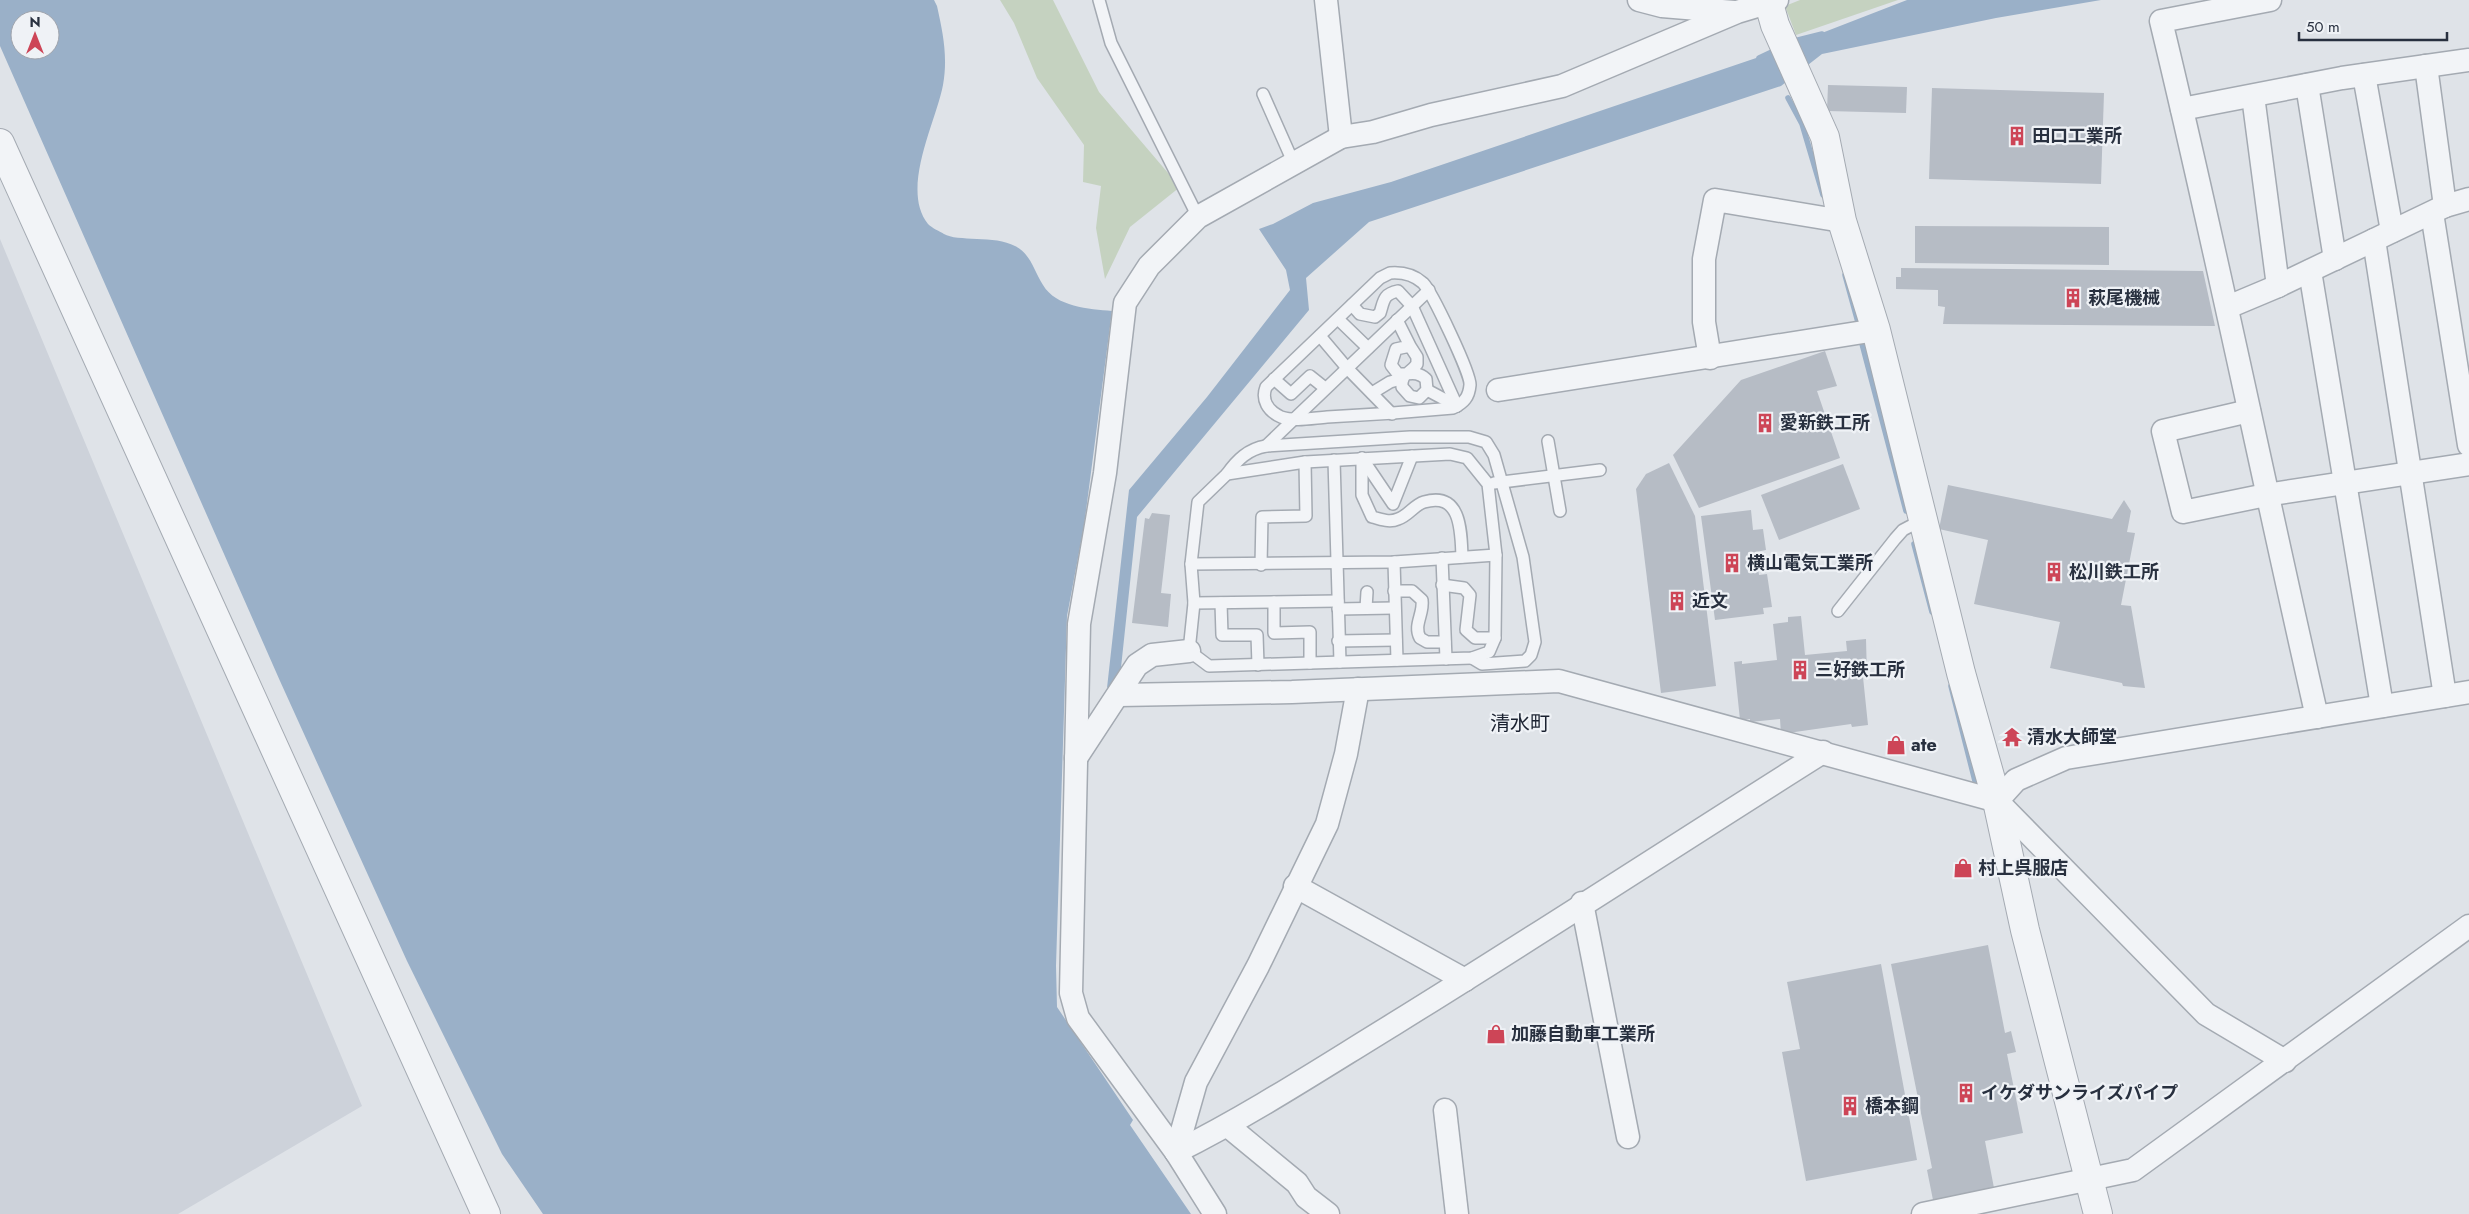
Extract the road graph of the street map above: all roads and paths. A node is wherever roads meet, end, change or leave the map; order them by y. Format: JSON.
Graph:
{"nodes":[{"id":1,"x":1099,"y":0,"type":"edge"},
{"id":2,"x":1326,"y":0,"type":"edge"},
{"id":3,"x":1640,"y":0,"type":"edge"},
{"id":4,"x":2270,"y":0,"type":"edge"},
{"id":5,"x":1771,"y":1,"type":"edge"},
{"id":6,"x":1737,"y":12,"type":"junction"},
{"id":7,"x":2469,"y":60,"type":"edge"},
{"id":8,"x":2426,"y":66,"type":"junction"},
{"id":9,"x":2364,"y":75,"type":"junction"},
{"id":10,"x":2307,"y":85,"type":"junction"},
{"id":11,"x":1263,"y":94,"type":"dead end"},
{"id":12,"x":2252,"y":96,"type":"junction"},
{"id":13,"x":2182,"y":109,"type":"junction"},
{"id":14,"x":1341,"y":137,"type":"junction"},
{"id":15,"x":0,"y":143,"type":"edge"},
{"id":16,"x":1294,"y":164,"type":"junction"},
{"id":17,"x":2469,"y":199,"type":"edge"},
{"id":18,"x":2438,"y":210,"type":"junction"},
{"id":19,"x":1198,"y":217,"type":"junction"},
{"id":20,"x":1842,"y":221,"type":"junction"},
{"id":21,"x":2383,"y":235,"type":"junction"},
{"id":22,"x":2335,"y":260,"type":"junction"},
{"id":23,"x":2310,"y":271,"type":"junction"},
{"id":24,"x":2278,"y":286,"type":"junction"},
{"id":25,"x":1428,"y":290,"type":"junction"},
{"id":26,"x":1352,"y":305,"type":"junction"},
{"id":27,"x":1412,"y":306,"type":"junction"},
{"id":28,"x":2228,"y":307,"type":"junction"},
{"id":29,"x":1338,"y":319,"type":"junction"},
{"id":30,"x":1397,"y":320,"type":"junction"},
{"id":31,"x":1876,"y":330,"type":"junction"},
{"id":32,"x":1320,"y":336,"type":"junction"},
{"id":33,"x":1410,"y":346,"type":"junction"},
{"id":34,"x":1368,"y":348,"type":"junction"},
{"id":35,"x":1710,"y":358,"type":"junction"},
{"id":36,"x":1347,"y":368,"type":"junction"},
{"id":37,"x":1403,"y":376,"type":"junction"},
{"id":38,"x":1274,"y":379,"type":"junction"},
{"id":39,"x":1325,"y":388,"type":"junction"},
{"id":40,"x":1427,"y":390,"type":"junction"},
{"id":41,"x":1498,"y":390,"type":"dead end"},
{"id":42,"x":1372,"y":393,"type":"junction"},
{"id":43,"x":1457,"y":406,"type":"junction"},
{"id":44,"x":2249,"y":411,"type":"junction"},
{"id":45,"x":1392,"y":414,"type":"junction"},
{"id":46,"x":1293,"y":419,"type":"junction"},
{"id":47,"x":1548,"y":441,"type":"dead end"},
{"id":48,"x":2469,"y":445,"type":"edge"},
{"id":49,"x":1266,"y":446,"type":"junction"},
{"id":50,"x":1412,"y":456,"type":"junction"},
{"id":51,"x":1362,"y":458,"type":"junction"},
{"id":52,"x":1334,"y":460,"type":"junction"},
{"id":53,"x":1305,"y":462,"type":"junction"},
{"id":54,"x":2469,"y":464,"type":"edge"},
{"id":55,"x":1600,"y":470,"type":"dead end"},
{"id":56,"x":1228,"y":474,"type":"junction"},
{"id":57,"x":2409,"y":475,"type":"junction"},
{"id":58,"x":1554,"y":476,"type":"junction"},
{"id":59,"x":1501,"y":482,"type":"junction"},
{"id":60,"x":1488,"y":484,"type":"junction"},
{"id":61,"x":2346,"y":484,"type":"junction"},
{"id":62,"x":2266,"y":495,"type":"junction"},
{"id":63,"x":1560,"y":511,"type":"dead end"},
{"id":64,"x":1922,"y":520,"type":"junction"},
{"id":65,"x":1496,"y":555,"type":"junction"},
{"id":66,"x":1462,"y":557,"type":"junction"},
{"id":67,"x":1442,"y":558,"type":"junction"},
{"id":68,"x":1338,"y":562,"type":"junction"},
{"id":69,"x":1394,"y":562,"type":"junction"},
{"id":70,"x":1191,"y":564,"type":"junction"},
{"id":71,"x":1262,"y":565,"type":"junction"},
{"id":72,"x":1442,"y":585,"type":"junction"},
{"id":73,"x":1394,"y":591,"type":"junction"},
{"id":74,"x":1367,"y":592,"type":"dead end"},
{"id":75,"x":1274,"y":602,"type":"junction"},
{"id":76,"x":1194,"y":603,"type":"junction"},
{"id":77,"x":1221,"y":603,"type":"junction"},
{"id":78,"x":1338,"y":605,"type":"junction"},
{"id":79,"x":1366,"y":608,"type":"junction"},
{"id":80,"x":1394,"y":608,"type":"junction"},
{"id":81,"x":1838,"y":611,"type":"dead end"},
{"id":82,"x":1496,"y":638,"type":"junction"},
{"id":83,"x":1396,"y":640,"type":"junction"},
{"id":84,"x":1338,"y":641,"type":"junction"},
{"id":85,"x":1445,"y":642,"type":"junction"},
{"id":86,"x":1189,"y":651,"type":"junction"},
{"id":87,"x":1472,"y":658,"type":"junction"},
{"id":88,"x":1446,"y":659,"type":"junction"},
{"id":89,"x":1397,"y":660,"type":"junction"},
{"id":90,"x":1340,"y":662,"type":"junction"},
{"id":91,"x":1310,"y":663,"type":"junction"},
{"id":92,"x":1258,"y":665,"type":"junction"},
{"id":93,"x":1358,"y":689,"type":"junction"},
{"id":94,"x":2469,"y":692,"type":"edge"},
{"id":95,"x":1119,"y":695,"type":"junction"},
{"id":96,"x":2445,"y":696,"type":"junction"},
{"id":97,"x":2382,"y":706,"type":"junction"},
{"id":98,"x":2317,"y":717,"type":"junction"},
{"id":99,"x":1823,"y":752,"type":"junction"},
{"id":100,"x":1076,"y":758,"type":"junction"},
{"id":101,"x":1997,"y":801,"type":"junction"},
{"id":102,"x":1296,"y":886,"type":"junction"},
{"id":103,"x":1582,"y":903,"type":"junction"},
{"id":104,"x":2469,"y":926,"type":"edge"},
{"id":105,"x":1465,"y":980,"type":"junction"},
{"id":106,"x":2285,"y":1061,"type":"junction"},
{"id":107,"x":1445,"y":1110,"type":"dead end"},
{"id":108,"x":1228,"y":1126,"type":"junction"},
{"id":109,"x":1628,"y":1137,"type":"dead end"},
{"id":110,"x":1176,"y":1152,"type":"junction"},
{"id":111,"x":2089,"y":1178,"type":"junction"},
{"id":112,"x":486,"y":1214,"type":"edge"},
{"id":113,"x":1215,"y":1214,"type":"edge"},
{"id":114,"x":1328,"y":1214,"type":"edge"},
{"id":115,"x":1457,"y":1214,"type":"edge"},
{"id":116,"x":1923,"y":1214,"type":"edge"},
{"id":117,"x":2098,"y":1214,"type":"edge"}],
"edges":[{"from":1,"to":19,"type":"lane"},
{"from":2,"to":14,"type":"street"},
{"from":3,"to":6,"type":"street"},
{"from":4,"to":13,"type":"street"},
{"from":5,"to":6,"type":"street"},
{"from":5,"to":20,"type":"street"},
{"from":6,"to":14,"type":"street"},
{"from":7,"to":8,"type":"street"},
{"from":8,"to":9,"type":"street"},
{"from":8,"to":18,"type":"street"},
{"from":9,"to":10,"type":"street"},
{"from":9,"to":21,"type":"street"},
{"from":10,"to":12,"type":"street"},
{"from":10,"to":22,"type":"street"},
{"from":11,"to":16,"type":"lane"},
{"from":12,"to":13,"type":"street"},
{"from":12,"to":24,"type":"street"},
{"from":13,"to":28,"type":"street"},
{"from":14,"to":16,"type":"street"},
{"from":15,"to":112,"type":"street"},
{"from":16,"to":19,"type":"street"},
{"from":17,"to":18,"type":"street"},
{"from":18,"to":21,"type":"street"},
{"from":18,"to":48,"type":"street"},
{"from":19,"to":100,"type":"street"},
{"from":20,"to":31,"type":"street"},
{"from":20,"to":35,"type":"street"},
{"from":21,"to":22,"type":"street"},
{"from":21,"to":57,"type":"street"},
{"from":22,"to":23,"type":"street"},
{"from":23,"to":24,"type":"street"},
{"from":23,"to":61,"type":"street"},
{"from":24,"to":28,"type":"street"},
{"from":25,"to":26,"type":"lane"},
{"from":25,"to":27,"type":"lane"},
{"from":25,"to":43,"type":"lane"},
{"from":26,"to":27,"type":"lane"},
{"from":26,"to":29,"type":"lane"},
{"from":27,"to":30,"type":"lane"},
{"from":27,"to":43,"type":"lane"},
{"from":28,"to":44,"type":"street"},
{"from":29,"to":32,"type":"lane"},
{"from":29,"to":34,"type":"lane"},
{"from":30,"to":33,"type":"lane"},
{"from":30,"to":34,"type":"lane"},
{"from":31,"to":35,"type":"street"},
{"from":31,"to":64,"type":"street"},
{"from":32,"to":36,"type":"lane"},
{"from":32,"to":38,"type":"lane"},
{"from":33,"to":37,"type":"lane"},
{"from":33,"to":37,"type":"lane"},
{"from":34,"to":36,"type":"lane"},
{"from":35,"to":41,"type":"street"},
{"from":36,"to":39,"type":"lane"},
{"from":36,"to":42,"type":"lane"},
{"from":37,"to":40,"type":"lane"},
{"from":37,"to":40,"type":"lane"},
{"from":37,"to":42,"type":"lane"},
{"from":38,"to":39,"type":"lane"},
{"from":38,"to":46,"type":"lane"},
{"from":39,"to":46,"type":"lane"},
{"from":40,"to":43,"type":"lane"},
{"from":42,"to":45,"type":"lane"},
{"from":43,"to":45,"type":"lane"},
{"from":44,"to":62,"type":"street"},
{"from":44,"to":62,"type":"street"},
{"from":45,"to":46,"type":"lane"},
{"from":46,"to":49,"type":"lane"},
{"from":47,"to":58,"type":"lane"},
{"from":49,"to":56,"type":"lane"},
{"from":49,"to":59,"type":"lane"},
{"from":50,"to":51,"type":"lane"},
{"from":50,"to":51,"type":"lane"},
{"from":50,"to":60,"type":"lane"},
{"from":51,"to":52,"type":"lane"},
{"from":51,"to":66,"type":"lane"},
{"from":52,"to":53,"type":"lane"},
{"from":52,"to":68,"type":"lane"},
{"from":53,"to":56,"type":"lane"},
{"from":53,"to":71,"type":"lane"},
{"from":54,"to":57,"type":"street"},
{"from":55,"to":58,"type":"lane"},
{"from":56,"to":70,"type":"lane"},
{"from":57,"to":61,"type":"street"},
{"from":57,"to":96,"type":"street"},
{"from":58,"to":59,"type":"lane"},
{"from":58,"to":63,"type":"lane"},
{"from":59,"to":60,"type":"lane"},
{"from":59,"to":87,"type":"lane"},
{"from":60,"to":65,"type":"lane"},
{"from":61,"to":62,"type":"street"},
{"from":61,"to":97,"type":"street"},
{"from":62,"to":98,"type":"street"},
{"from":64,"to":81,"type":"lane"},
{"from":64,"to":101,"type":"street"},
{"from":65,"to":66,"type":"lane"},
{"from":65,"to":82,"type":"lane"},
{"from":66,"to":67,"type":"lane"},
{"from":67,"to":69,"type":"lane"},
{"from":67,"to":72,"type":"lane"},
{"from":68,"to":69,"type":"lane"},
{"from":68,"to":71,"type":"lane"},
{"from":68,"to":78,"type":"lane"},
{"from":69,"to":73,"type":"lane"},
{"from":70,"to":71,"type":"lane"},
{"from":70,"to":76,"type":"lane"},
{"from":72,"to":82,"type":"lane"},
{"from":72,"to":85,"type":"lane"},
{"from":73,"to":80,"type":"lane"},
{"from":73,"to":85,"type":"lane"},
{"from":74,"to":79,"type":"lane"},
{"from":75,"to":77,"type":"lane"},
{"from":75,"to":78,"type":"lane"},
{"from":75,"to":91,"type":"lane"},
{"from":76,"to":77,"type":"lane"},
{"from":76,"to":86,"type":"lane"},
{"from":77,"to":92,"type":"lane"},
{"from":78,"to":79,"type":"lane"},
{"from":78,"to":84,"type":"lane"},
{"from":79,"to":80,"type":"lane"},
{"from":80,"to":83,"type":"lane"},
{"from":82,"to":87,"type":"lane"},
{"from":83,"to":84,"type":"lane"},
{"from":83,"to":89,"type":"lane"},
{"from":84,"to":90,"type":"lane"},
{"from":85,"to":88,"type":"lane"},
{"from":86,"to":92,"type":"lane"},
{"from":86,"to":95,"type":"street"},
{"from":87,"to":88,"type":"lane"},
{"from":88,"to":89,"type":"lane"},
{"from":89,"to":90,"type":"lane"},
{"from":90,"to":91,"type":"lane"},
{"from":91,"to":92,"type":"lane"},
{"from":93,"to":95,"type":"street"},
{"from":93,"to":99,"type":"street"},
{"from":93,"to":102,"type":"street"},
{"from":94,"to":96,"type":"street"},
{"from":95,"to":100,"type":"street"},
{"from":96,"to":97,"type":"street"},
{"from":97,"to":98,"type":"street"},
{"from":98,"to":101,"type":"street"},
{"from":99,"to":101,"type":"street"},
{"from":99,"to":103,"type":"street"},
{"from":100,"to":110,"type":"street"},
{"from":101,"to":106,"type":"street"},
{"from":101,"to":111,"type":"street"},
{"from":102,"to":105,"type":"street"},
{"from":102,"to":110,"type":"street"},
{"from":103,"to":105,"type":"street"},
{"from":103,"to":109,"type":"street"},
{"from":104,"to":106,"type":"street"},
{"from":105,"to":108,"type":"street"},
{"from":106,"to":111,"type":"street"},
{"from":107,"to":115,"type":"street"},
{"from":108,"to":110,"type":"street"},
{"from":108,"to":114,"type":"street"},
{"from":110,"to":113,"type":"street"},
{"from":111,"to":116,"type":"street"},
{"from":111,"to":117,"type":"street"}]}
